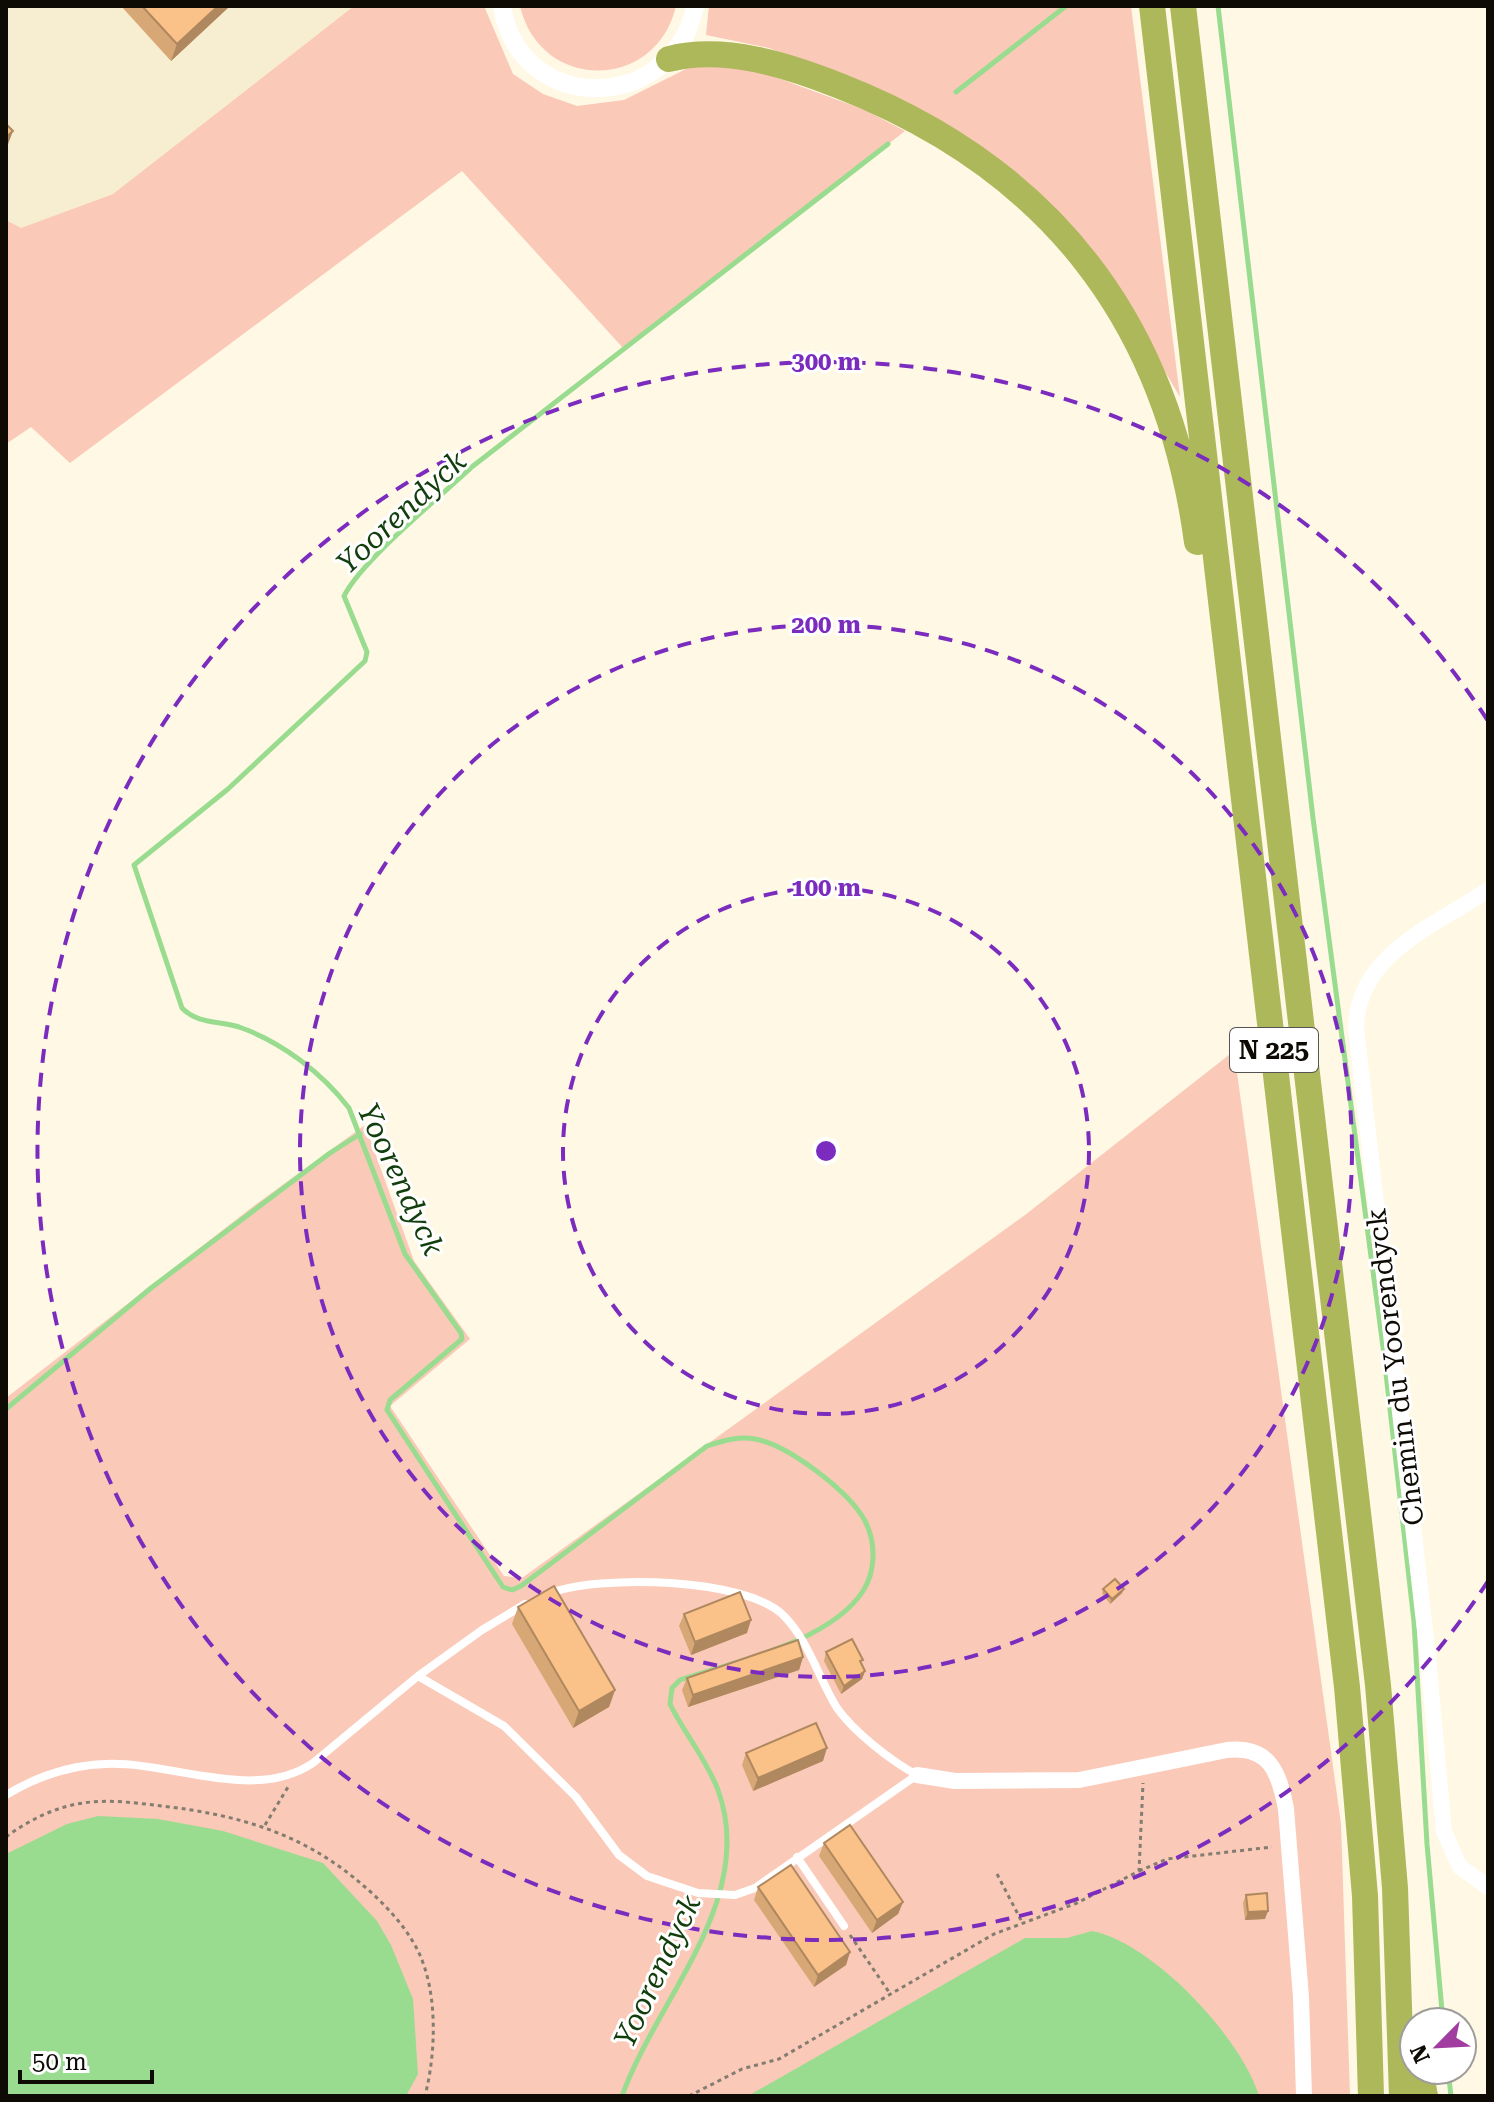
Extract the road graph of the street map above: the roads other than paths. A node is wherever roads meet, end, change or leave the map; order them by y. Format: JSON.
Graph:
{"nodes":[{"id":1,"x":502,"y":6,"type":"edge"},
{"id":2,"x":695,"y":6,"type":"edge"},
{"id":3,"x":1152,"y":6,"type":"edge"},
{"id":4,"x":1183,"y":6,"type":"edge"},
{"id":5,"x":669,"y":59,"type":"junction"},
{"id":6,"x":1242,"y":782,"type":"junction"},
{"id":7,"x":1488,"y":890,"type":"edge"},
{"id":8,"x":418,"y":1676,"type":"junction"},
{"id":9,"x":917,"y":1775,"type":"junction"},
{"id":10,"x":6,"y":1795,"type":"edge"},
{"id":11,"x":797,"y":1857,"type":"junction"},
{"id":12,"x":1488,"y":1887,"type":"edge"},
{"id":13,"x":1395,"y":1888,"type":"junction"},
{"id":14,"x":844,"y":1926,"type":"road end"},
{"id":15,"x":1413,"y":2006,"type":"edge"},
{"id":16,"x":1304,"y":2096,"type":"edge"},
{"id":17,"x":1371,"y":2096,"type":"edge"},
{"id":18,"x":1402,"y":2096,"type":"edge"}],
"edges":[{"from":1,"to":5,"type":"street"},
{"from":2,"to":5,"type":"street"},
{"from":3,"to":6,"type":"highway","number":"N 225"},
{"from":4,"to":13,"type":"highway","number":"N 225"},
{"from":5,"to":6,"type":"highway"},
{"from":6,"to":17,"type":"highway","number":"N 225"},
{"from":7,"to":12,"type":"street","name":"Chemin du Yoorendyck"},
{"from":8,"to":9,"type":"lane"},
{"from":8,"to":10,"type":"lane"},
{"from":8,"to":11,"type":"lane"},
{"from":9,"to":11,"type":"lane"},
{"from":9,"to":16,"type":"street"},
{"from":11,"to":14,"type":"lane"},
{"from":13,"to":15,"type":"highway"},
{"from":13,"to":18,"type":"highway","number":"N 225"}]}
